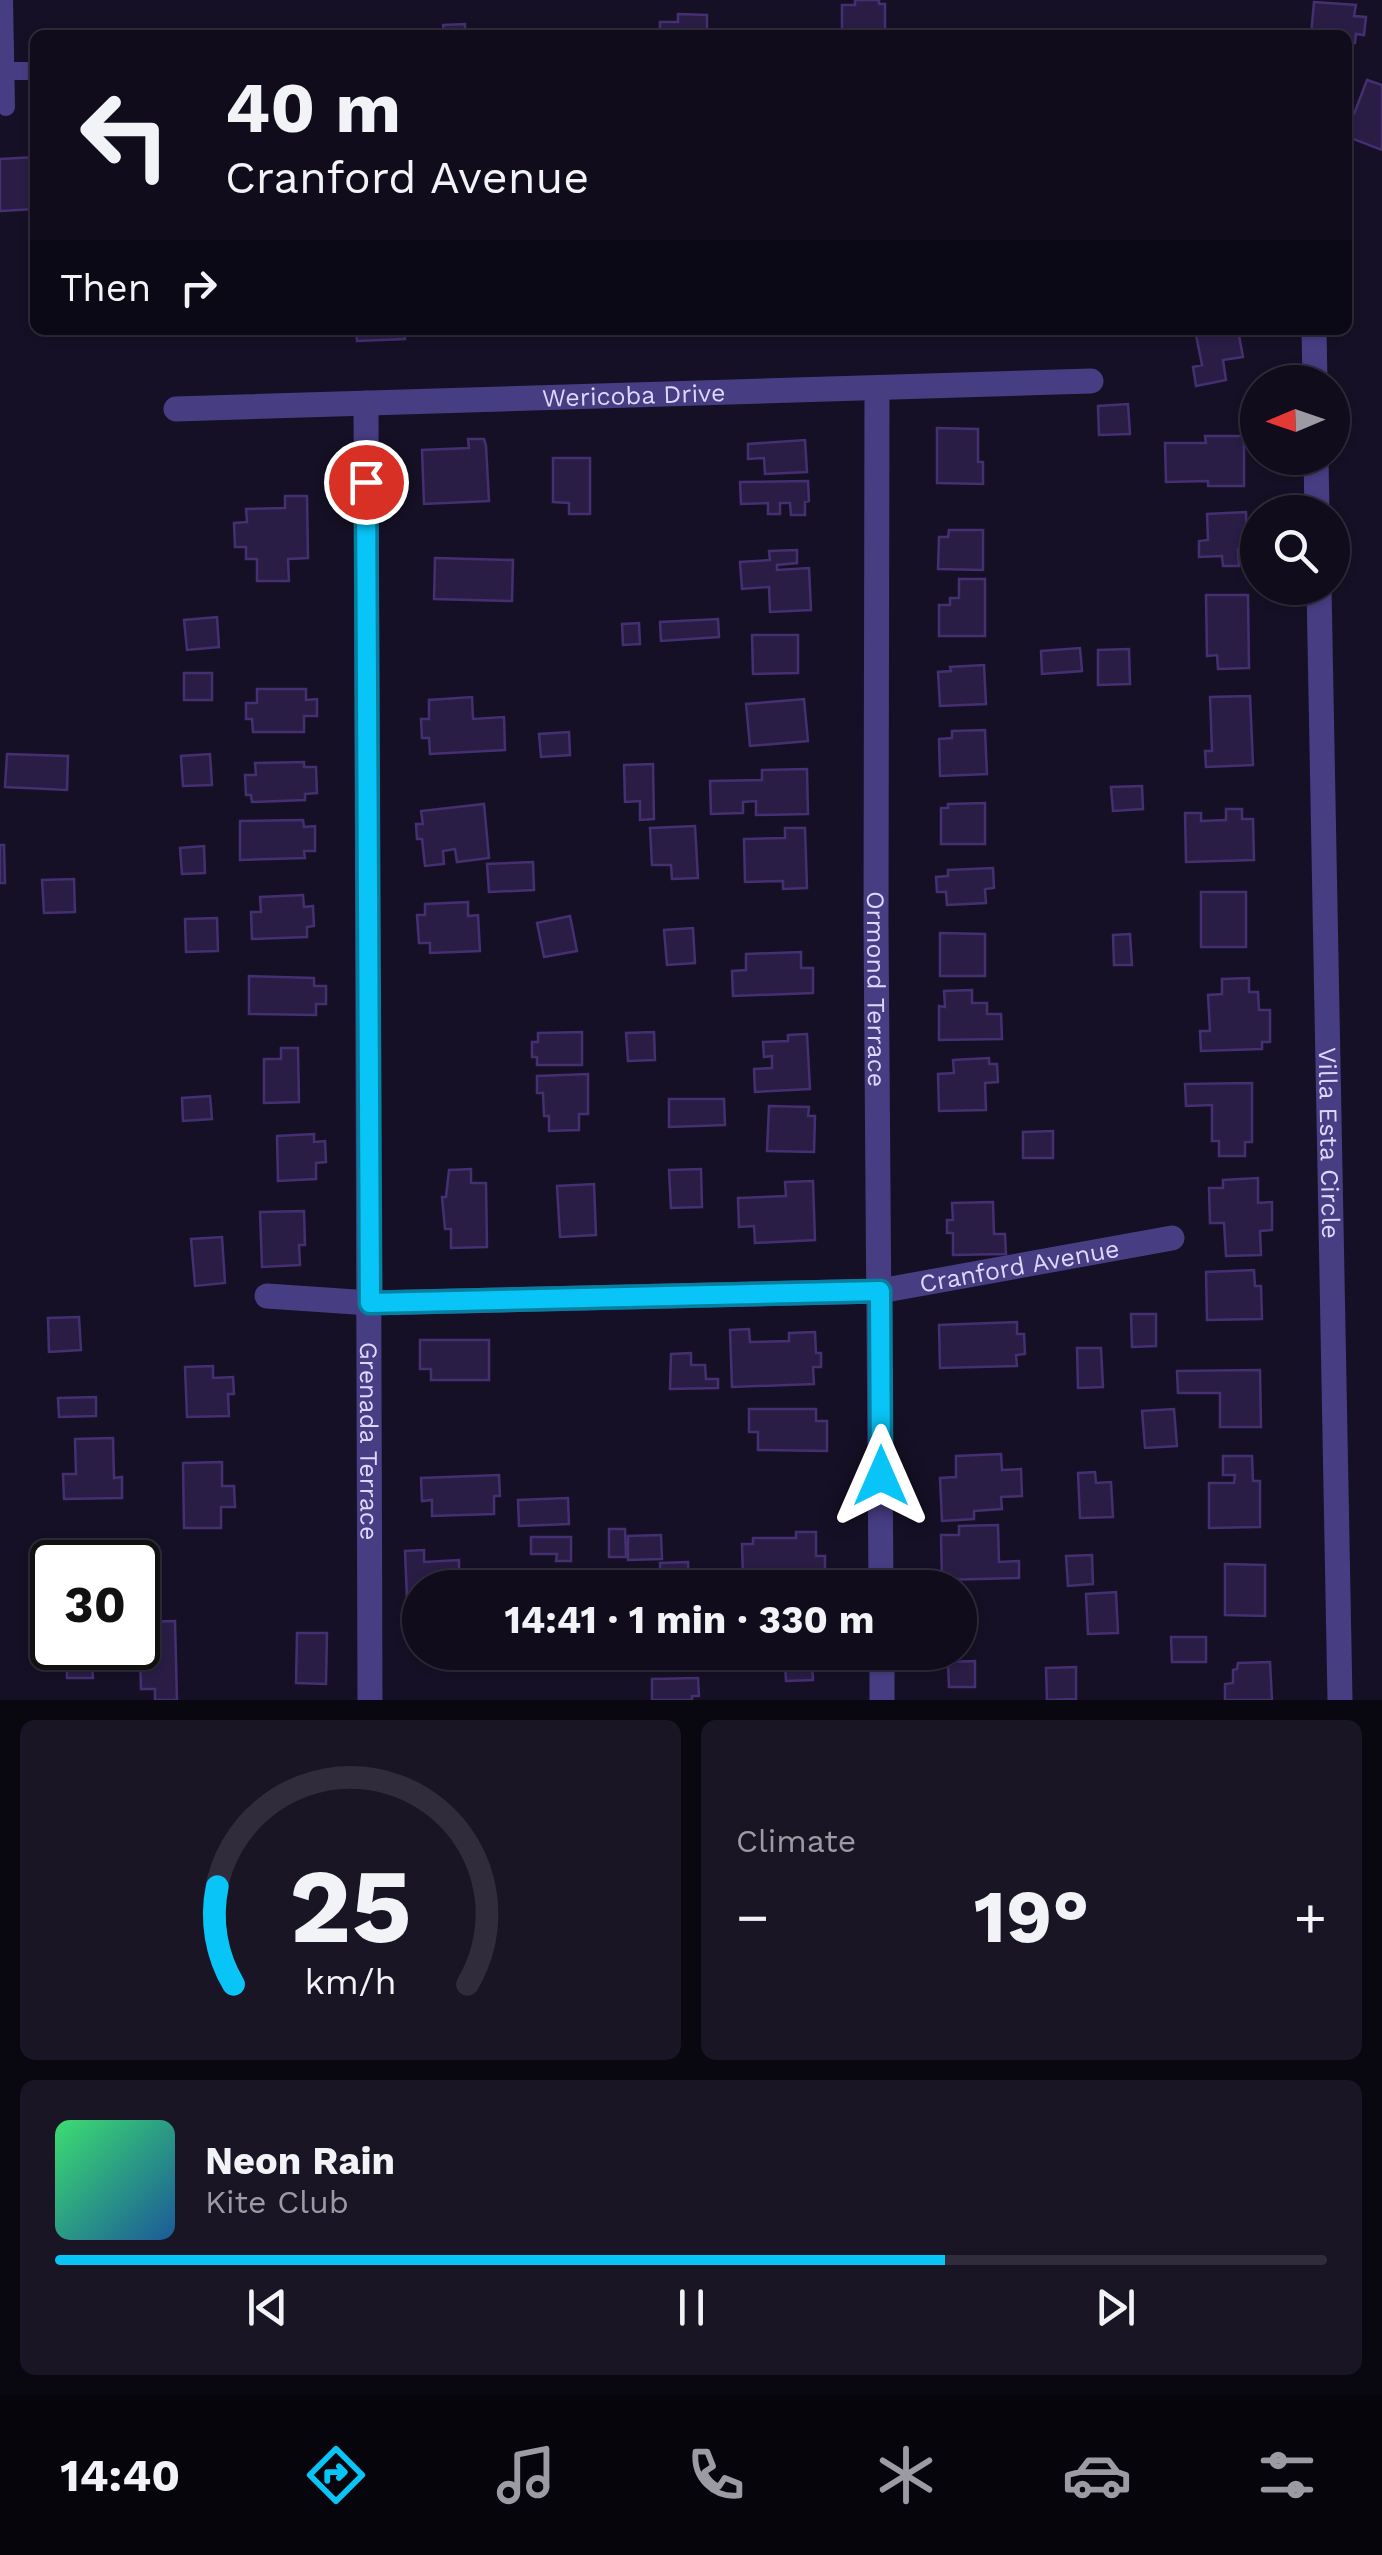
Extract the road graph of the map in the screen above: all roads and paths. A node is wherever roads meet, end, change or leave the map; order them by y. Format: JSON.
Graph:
{"nodes":[{"id":1,"x":4,"y":0,"type":"edge"},
{"id":2,"x":5,"y":71,"type":"junction"},
{"id":3,"x":30,"y":71,"type":"edge"},
{"id":4,"x":6,"y":107,"type":"dead end"},
{"id":5,"x":1314,"y":335,"type":"edge"},
{"id":6,"x":1315,"y":365,"type":"edge"},
{"id":7,"x":1091,"y":382,"type":"dead end"},
{"id":8,"x":877,"y":389,"type":"junction"},
{"id":9,"x":366,"y":403,"type":"junction"},
{"id":10,"x":176,"y":409,"type":"dead end"},
{"id":11,"x":1319,"y":605,"type":"edge"},
{"id":12,"x":1172,"y":1238,"type":"dead end"},
{"id":13,"x":880,"y":1291,"type":"junction"},
{"id":14,"x":268,"y":1296,"type":"dead end"},
{"id":15,"x":370,"y":1303,"type":"junction"},
{"id":16,"x":882,"y":1570,"type":"edge"},
{"id":17,"x":882,"y":1670,"type":"edge"},
{"id":18,"x":370,"y":1700,"type":"edge"},
{"id":19,"x":882,"y":1700,"type":"edge"},
{"id":20,"x":1340,"y":1700,"type":"edge"}],
"edges":[{"from":1,"to":2,"type":"lane"},
{"from":2,"to":3,"type":"lane"},
{"from":2,"to":4,"type":"lane"},
{"from":5,"to":6,"type":"street"},
{"from":7,"to":8,"type":"street","name":"Wericoba Drive"},
{"from":8,"to":9,"type":"street","name":"Wericoba Drive"},
{"from":8,"to":13,"type":"street","name":"Ormond Terrace"},
{"from":9,"to":10,"type":"street","name":"Wericoba Drive"},
{"from":9,"to":15,"type":"street","name":"Grenada Terrace"},
{"from":11,"to":20,"type":"street","name":"Villa Esta Circle"},
{"from":12,"to":13,"type":"street","name":"Cranford Avenue"},
{"from":13,"to":15,"type":"street","name":"Cranford Avenue"},
{"from":13,"to":16,"type":"street","name":"Ormond Terrace"},
{"from":14,"to":15,"type":"street","name":"Cranford Avenue"},
{"from":15,"to":18,"type":"street","name":"Grenada Terrace"},
{"from":17,"to":19,"type":"street"}]}
